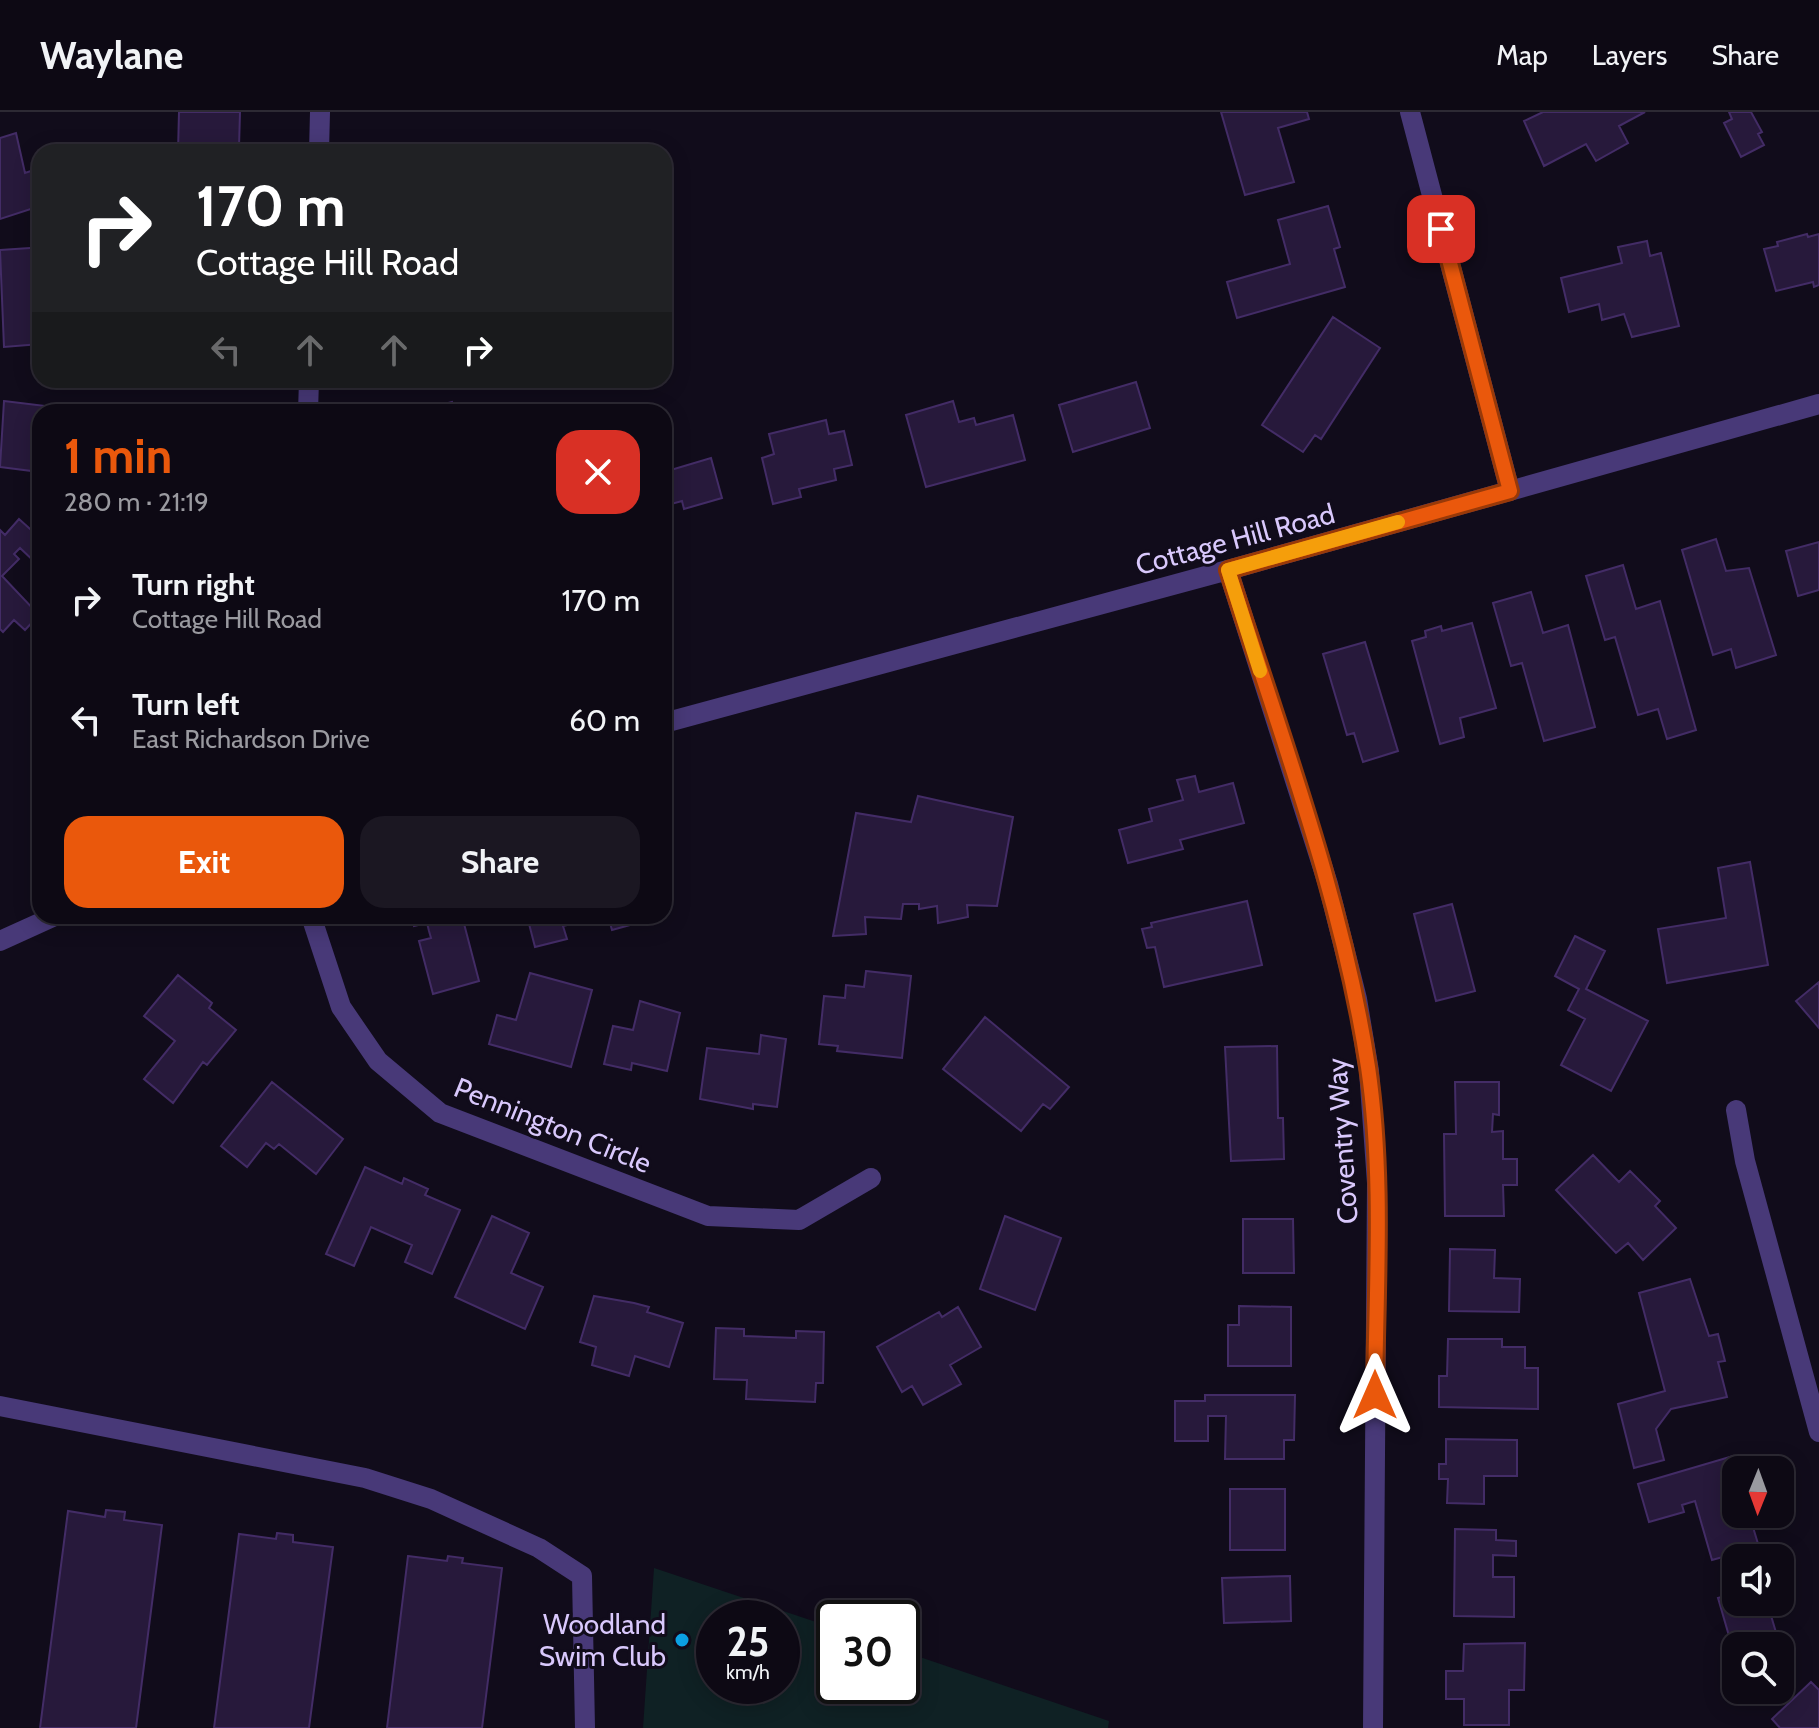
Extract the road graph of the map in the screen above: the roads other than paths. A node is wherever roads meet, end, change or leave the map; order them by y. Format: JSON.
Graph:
{"nodes":[{"id":1,"x":320,"y":112,"type":"edge"},
{"id":2,"x":1410,"y":112,"type":"edge"},
{"id":3,"x":319,"y":144,"type":"edge"},
{"id":4,"x":1819,"y":404,"type":"edge"},
{"id":5,"x":1510,"y":491,"type":"junction"},
{"id":6,"x":1228,"y":570,"type":"junction"},
{"id":7,"x":672,"y":721,"type":"edge"},
{"id":8,"x":37,"y":924,"type":"edge"},
{"id":9,"x":314,"y":924,"type":"edge"},
{"id":10,"x":0,"y":941,"type":"edge"},
{"id":11,"x":1736,"y":1110,"type":"dead end"},
{"id":12,"x":871,"y":1178,"type":"dead end"},
{"id":13,"x":0,"y":1406,"type":"edge"},
{"id":14,"x":1819,"y":1432,"type":"edge"},
{"id":15,"x":585,"y":1728,"type":"edge"},
{"id":16,"x":1373,"y":1728,"type":"edge"}],
"edges":[{"from":1,"to":3,"type":"street"},
{"from":2,"to":5,"type":"street"},
{"from":4,"to":5,"type":"street","name":"Cottage Hill Road"},
{"from":5,"to":6,"type":"street","name":"Cottage Hill Road"},
{"from":6,"to":7,"type":"street","name":"Cottage Hill Road"},
{"from":6,"to":16,"type":"street","name":"Coventry Way"},
{"from":8,"to":10,"type":"street"},
{"from":9,"to":12,"type":"street","name":"Pennington Circle"},
{"from":11,"to":14,"type":"street"},
{"from":13,"to":15,"type":"street"}]}
